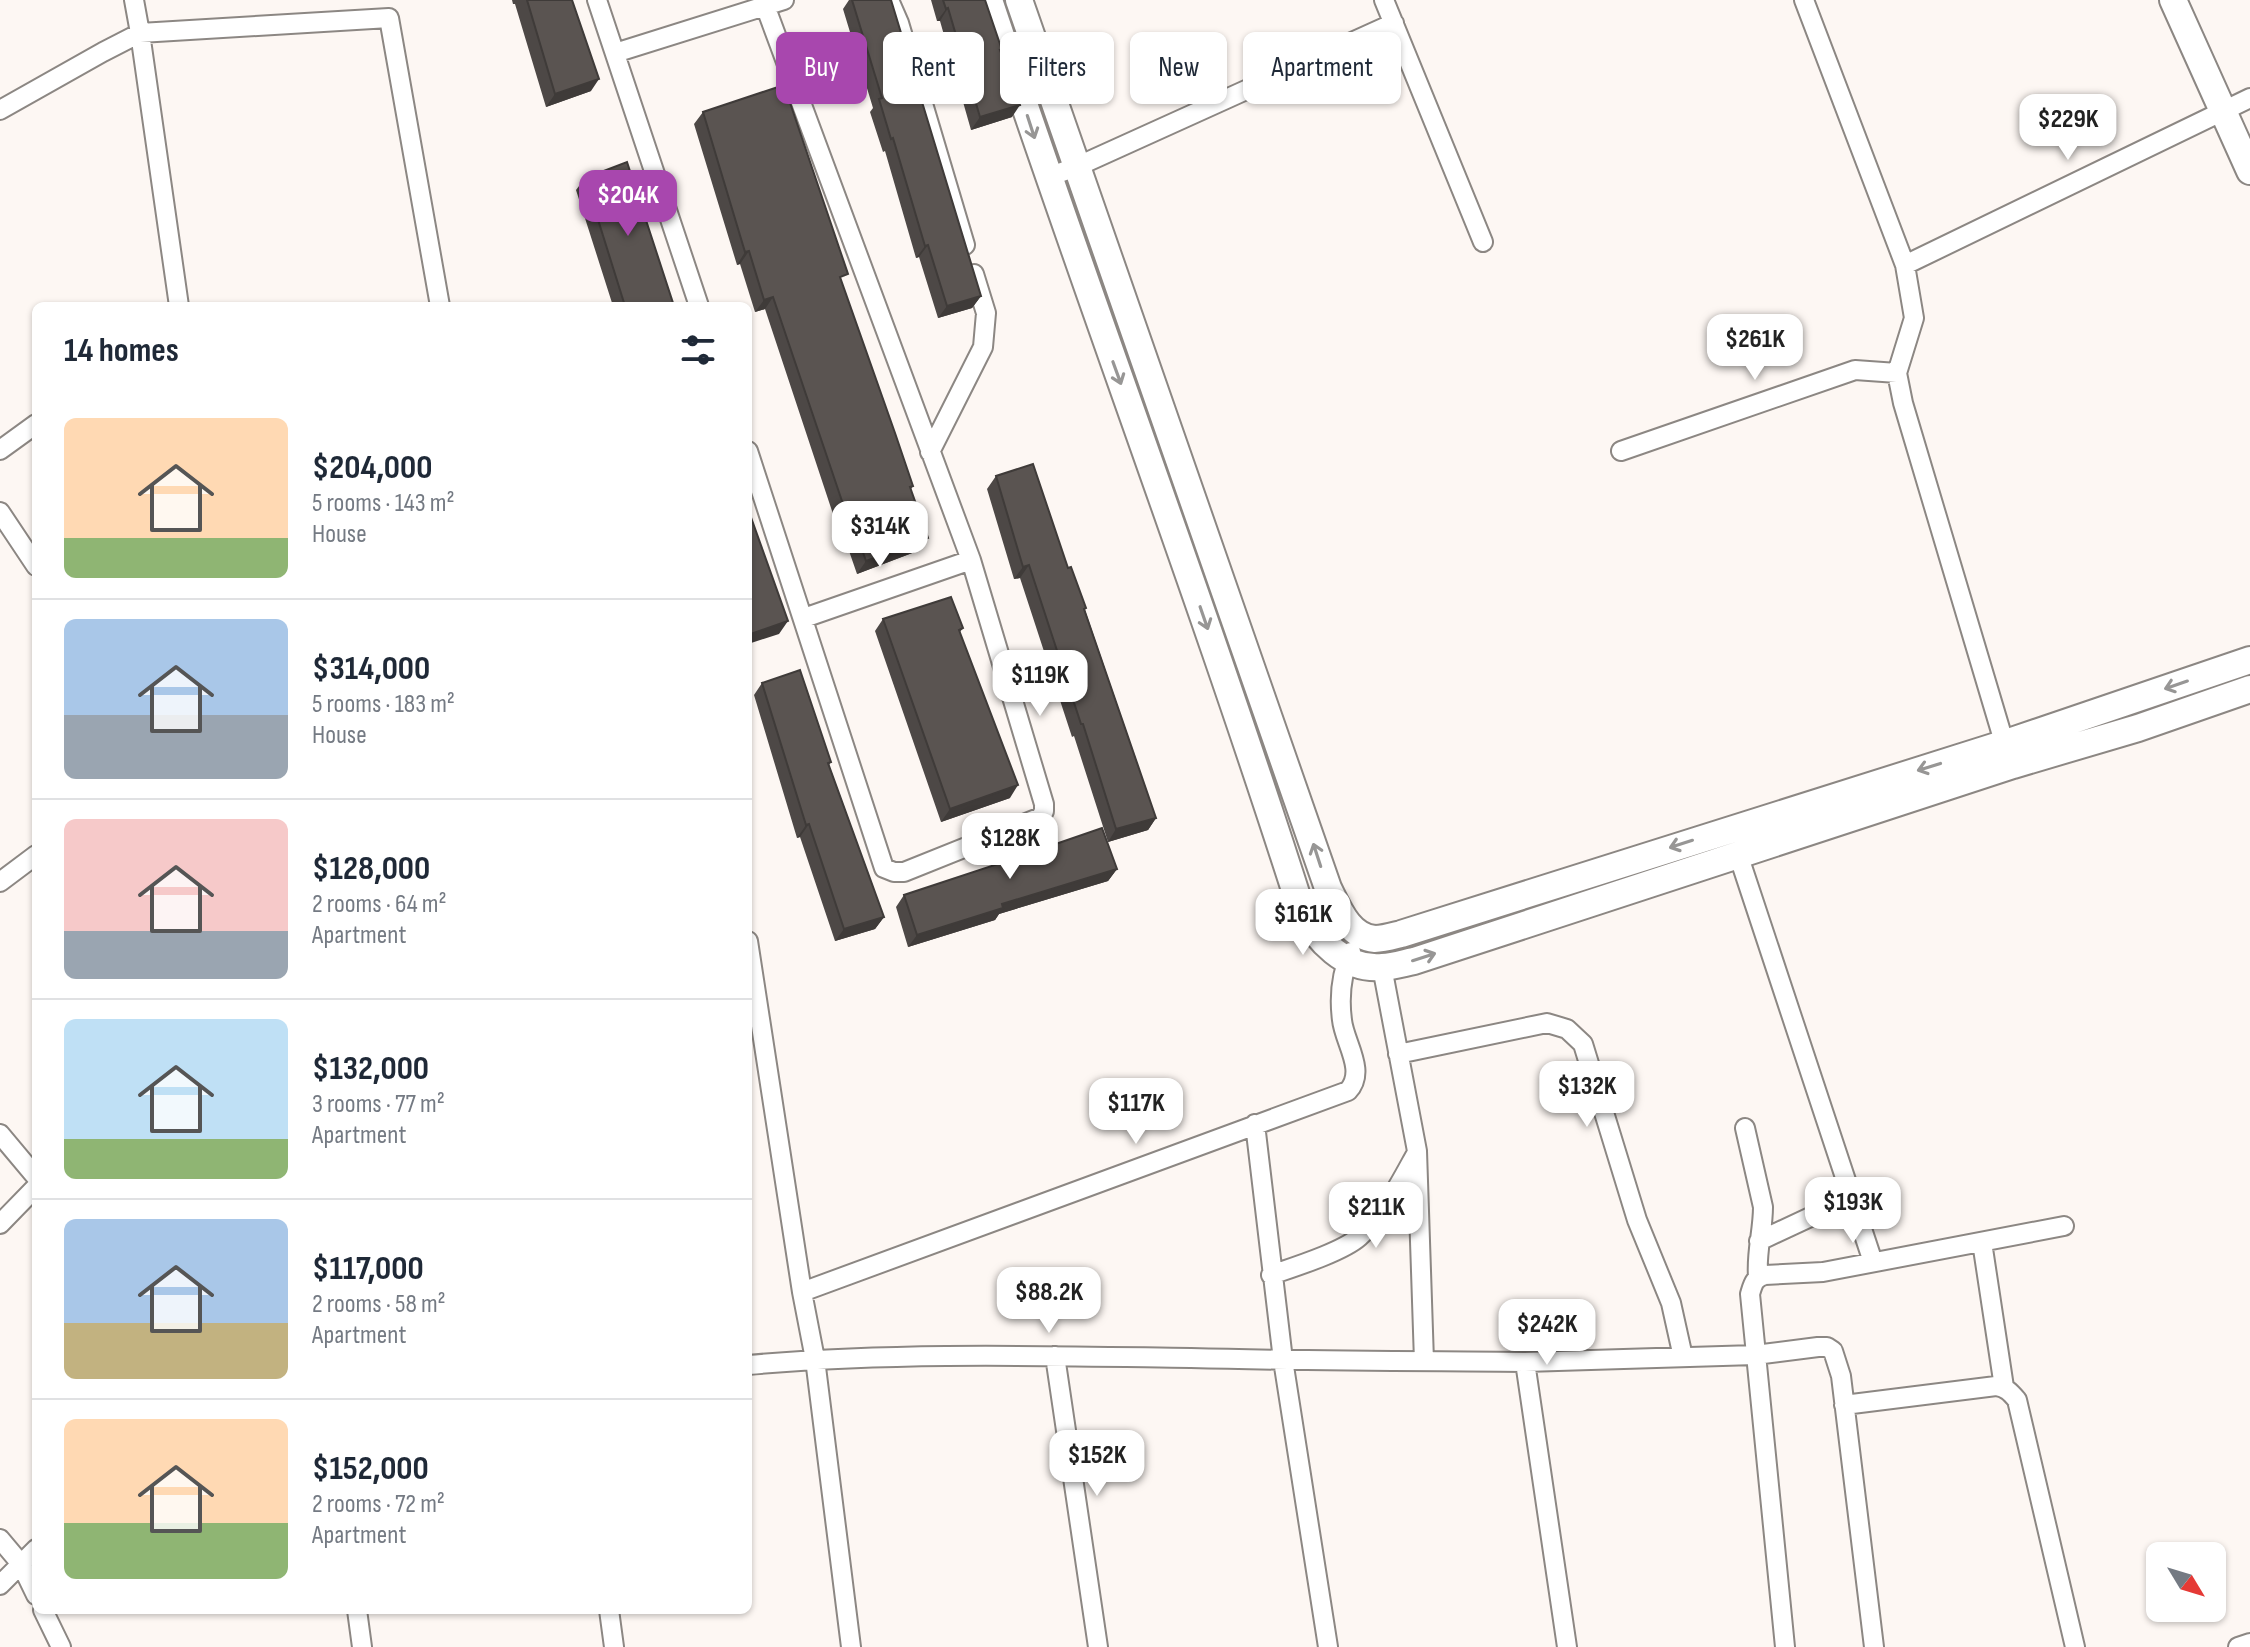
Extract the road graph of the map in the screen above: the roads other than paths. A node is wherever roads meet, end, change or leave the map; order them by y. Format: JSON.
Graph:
{"nodes":[{"id":1,"x":597,"y":0,"type":"edge"},
{"id":2,"x":784,"y":0,"type":"edge"},
{"id":3,"x":889,"y":0,"type":"edge"},
{"id":4,"x":989,"y":0,"type":"edge"},
{"id":5,"x":1019,"y":0,"type":"edge"},
{"id":6,"x":1384,"y":0,"type":"edge"},
{"id":7,"x":1804,"y":0,"type":"edge"},
{"id":8,"x":2173,"y":0,"type":"edge"},
{"id":9,"x":131,"y":3,"type":"edge"},
{"id":10,"x":764,"y":3,"type":"edge"},
{"id":11,"x":1394,"y":23,"type":"junction"},
{"id":12,"x":140,"y":33,"type":"junction"},
{"id":13,"x":615,"y":53,"type":"junction"},
{"id":14,"x":2250,"y":98,"type":"edge"},
{"id":15,"x":0,"y":110,"type":"edge"},
{"id":16,"x":2223,"y":111,"type":"junction"},
{"id":17,"x":1076,"y":167,"type":"junction"},
{"id":18,"x":2250,"y":171,"type":"edge"},
{"id":19,"x":1048,"y":177,"type":"junction"},
{"id":20,"x":1483,"y":242,"type":"dead end"},
{"id":21,"x":1905,"y":265,"type":"junction"},
{"id":22,"x":178,"y":302,"type":"edge"},
{"id":23,"x":439,"y":302,"type":"edge"},
{"id":24,"x":698,"y":302,"type":"edge"},
{"id":25,"x":1897,"y":373,"type":"junction"},
{"id":26,"x":32,"y":427,"type":"edge"},
{"id":27,"x":0,"y":450,"type":"edge"},
{"id":28,"x":1621,"y":451,"type":"dead end"},
{"id":29,"x":930,"y":452,"type":"junction"},
{"id":30,"x":752,"y":463,"type":"edge"},
{"id":31,"x":0,"y":512,"type":"edge"},
{"id":32,"x":32,"y":560,"type":"edge"},
{"id":33,"x":971,"y":560,"type":"junction"},
{"id":34,"x":1218,"y":573,"type":"junction"},
{"id":35,"x":1192,"y":583,"type":"junction"},
{"id":36,"x":804,"y":618,"type":"junction"},
{"id":37,"x":2250,"y":660,"type":"edge"},
{"id":38,"x":2250,"y":689,"type":"edge"},
{"id":39,"x":2008,"y":754,"type":"junction"},
{"id":40,"x":1746,"y":824,"type":"junction"},
{"id":41,"x":1745,"y":852,"type":"junction"},
{"id":42,"x":32,"y":858,"type":"edge"},
{"id":43,"x":1,"y":880,"type":"edge"},
{"id":44,"x":1359,"y":934,"type":"junction"},
{"id":45,"x":1348,"y":960,"type":"junction"},
{"id":46,"x":752,"y":967,"type":"edge"},
{"id":47,"x":1382,"y":967,"type":"junction"},
{"id":48,"x":1398,"y":1054,"type":"junction"},
{"id":49,"x":1255,"y":1124,"type":"junction"},
{"id":50,"x":1745,"y":1128,"type":"dead end"},
{"id":51,"x":0,"y":1134,"type":"edge"},
{"id":52,"x":1417,"y":1151,"type":"junction"},
{"id":53,"x":32,"y":1172,"type":"edge"},
{"id":54,"x":32,"y":1191,"type":"edge"},
{"id":55,"x":1851,"y":1198,"type":"junction"},
{"id":56,"x":0,"y":1224,"type":"edge"},
{"id":57,"x":2064,"y":1226,"type":"dead end"},
{"id":58,"x":1759,"y":1241,"type":"junction"},
{"id":59,"x":1982,"y":1242,"type":"junction"},
{"id":60,"x":1873,"y":1262,"type":"junction"},
{"id":61,"x":1271,"y":1275,"type":"junction"},
{"id":62,"x":1758,"y":1277,"type":"junction"},
{"id":63,"x":802,"y":1292,"type":"junction"},
{"id":64,"x":1755,"y":1355,"type":"junction"},
{"id":65,"x":1055,"y":1356,"type":"junction"},
{"id":66,"x":1683,"y":1357,"type":"junction"},
{"id":67,"x":815,"y":1359,"type":"junction"},
{"id":68,"x":1283,"y":1360,"type":"junction"},
{"id":69,"x":1424,"y":1361,"type":"junction"},
{"id":70,"x":1525,"y":1362,"type":"junction"},
{"id":71,"x":752,"y":1365,"type":"edge"},
{"id":72,"x":2004,"y":1387,"type":"junction"},
{"id":73,"x":1844,"y":1405,"type":"junction"},
{"id":74,"x":0,"y":1539,"type":"edge"},
{"id":75,"x":32,"y":1553,"type":"edge"},
{"id":76,"x":21,"y":1564,"type":"junction"},
{"id":77,"x":0,"y":1585,"type":"edge"},
{"id":78,"x":32,"y":1587,"type":"edge"},
{"id":79,"x":45,"y":1614,"type":"edge"},
{"id":80,"x":358,"y":1614,"type":"edge"},
{"id":81,"x":610,"y":1614,"type":"edge"},
{"id":82,"x":2250,"y":1643,"type":"edge"},
{"id":83,"x":61,"y":1647,"type":"edge"},
{"id":84,"x":362,"y":1647,"type":"edge"},
{"id":85,"x":614,"y":1647,"type":"edge"},
{"id":86,"x":851,"y":1647,"type":"edge"},
{"id":87,"x":1098,"y":1647,"type":"edge"},
{"id":88,"x":1328,"y":1647,"type":"edge"},
{"id":89,"x":1567,"y":1647,"type":"edge"},
{"id":90,"x":1785,"y":1647,"type":"edge"},
{"id":91,"x":1874,"y":1647,"type":"edge"},
{"id":92,"x":2075,"y":1647,"type":"edge"},
{"id":93,"x":2238,"y":1647,"type":"edge"}],
"edges":[{"from":1,"to":13,"type":"street"},
{"from":2,"to":10,"type":"street"},
{"from":3,"to":29,"type":"street"},
{"from":4,"to":19,"type":"street","one_way":true},
{"from":5,"to":17,"type":"street"},
{"from":6,"to":11,"type":"street"},
{"from":7,"to":21,"type":"street"},
{"from":8,"to":16,"type":"street"},
{"from":9,"to":12,"type":"street"},
{"from":10,"to":13,"type":"street"},
{"from":10,"to":29,"type":"street"},
{"from":11,"to":17,"type":"street"},
{"from":11,"to":20,"type":"street"},
{"from":12,"to":15,"type":"street"},
{"from":12,"to":22,"type":"street"},
{"from":12,"to":23,"type":"street"},
{"from":13,"to":24,"type":"street"},
{"from":14,"to":16,"type":"street"},
{"from":16,"to":18,"type":"street"},
{"from":16,"to":21,"type":"street"},
{"from":17,"to":19,"type":"street"},
{"from":17,"to":34,"type":"street"},
{"from":19,"to":35,"type":"street","one_way":true},
{"from":21,"to":25,"type":"street"},
{"from":25,"to":28,"type":"street"},
{"from":25,"to":39,"type":"street"},
{"from":26,"to":27,"type":"street"},
{"from":29,"to":33,"type":"street"},
{"from":30,"to":36,"type":"street"},
{"from":31,"to":32,"type":"street"},
{"from":33,"to":36,"type":"street"},
{"from":33,"to":36,"type":"street"},
{"from":34,"to":35,"type":"street"},
{"from":44,"to":34,"type":"street","one_way":true},
{"from":35,"to":45,"type":"street","one_way":true},
{"from":37,"to":39,"type":"street","one_way":true},
{"from":38,"to":39,"type":"street"},
{"from":39,"to":40,"type":"street","one_way":true},
{"from":39,"to":41,"type":"street"},
{"from":40,"to":41,"type":"street"},
{"from":40,"to":44,"type":"street","one_way":true},
{"from":47,"to":41,"type":"street","one_way":true},
{"from":41,"to":55,"type":"street"},
{"from":42,"to":43,"type":"street"},
{"from":44,"to":45,"type":"street"},
{"from":45,"to":47,"type":"street"},
{"from":45,"to":49,"type":"street"},
{"from":46,"to":63,"type":"street"},
{"from":47,"to":48,"type":"street"},
{"from":48,"to":52,"type":"street"},
{"from":48,"to":66,"type":"street"},
{"from":49,"to":61,"type":"street"},
{"from":49,"to":63,"type":"street"},
{"from":50,"to":58,"type":"street"},
{"from":51,"to":53,"type":"street"},
{"from":52,"to":61,"type":"street"},
{"from":52,"to":69,"type":"street"},
{"from":54,"to":56,"type":"street"},
{"from":55,"to":58,"type":"street"},
{"from":55,"to":60,"type":"street"},
{"from":57,"to":59,"type":"street"},
{"from":58,"to":62,"type":"street"},
{"from":59,"to":60,"type":"street"},
{"from":59,"to":72,"type":"street"},
{"from":60,"to":62,"type":"street"},
{"from":61,"to":68,"type":"street"},
{"from":62,"to":64,"type":"street"},
{"from":63,"to":67,"type":"street"},
{"from":64,"to":66,"type":"street"},
{"from":64,"to":73,"type":"street"},
{"from":64,"to":90,"type":"street"},
{"from":65,"to":67,"type":"street"},
{"from":65,"to":68,"type":"street"},
{"from":65,"to":87,"type":"street"},
{"from":66,"to":70,"type":"street"},
{"from":67,"to":71,"type":"street"},
{"from":67,"to":86,"type":"street"},
{"from":68,"to":69,"type":"street"},
{"from":68,"to":88,"type":"street"},
{"from":69,"to":70,"type":"street"},
{"from":70,"to":89,"type":"street"},
{"from":72,"to":73,"type":"street"},
{"from":72,"to":92,"type":"street"},
{"from":73,"to":91,"type":"street"},
{"from":74,"to":76,"type":"street"},
{"from":75,"to":76,"type":"street"},
{"from":76,"to":77,"type":"street"},
{"from":76,"to":78,"type":"street"},
{"from":79,"to":83,"type":"street"},
{"from":80,"to":84,"type":"street"},
{"from":81,"to":85,"type":"street"},
{"from":82,"to":93,"type":"street"}]}
